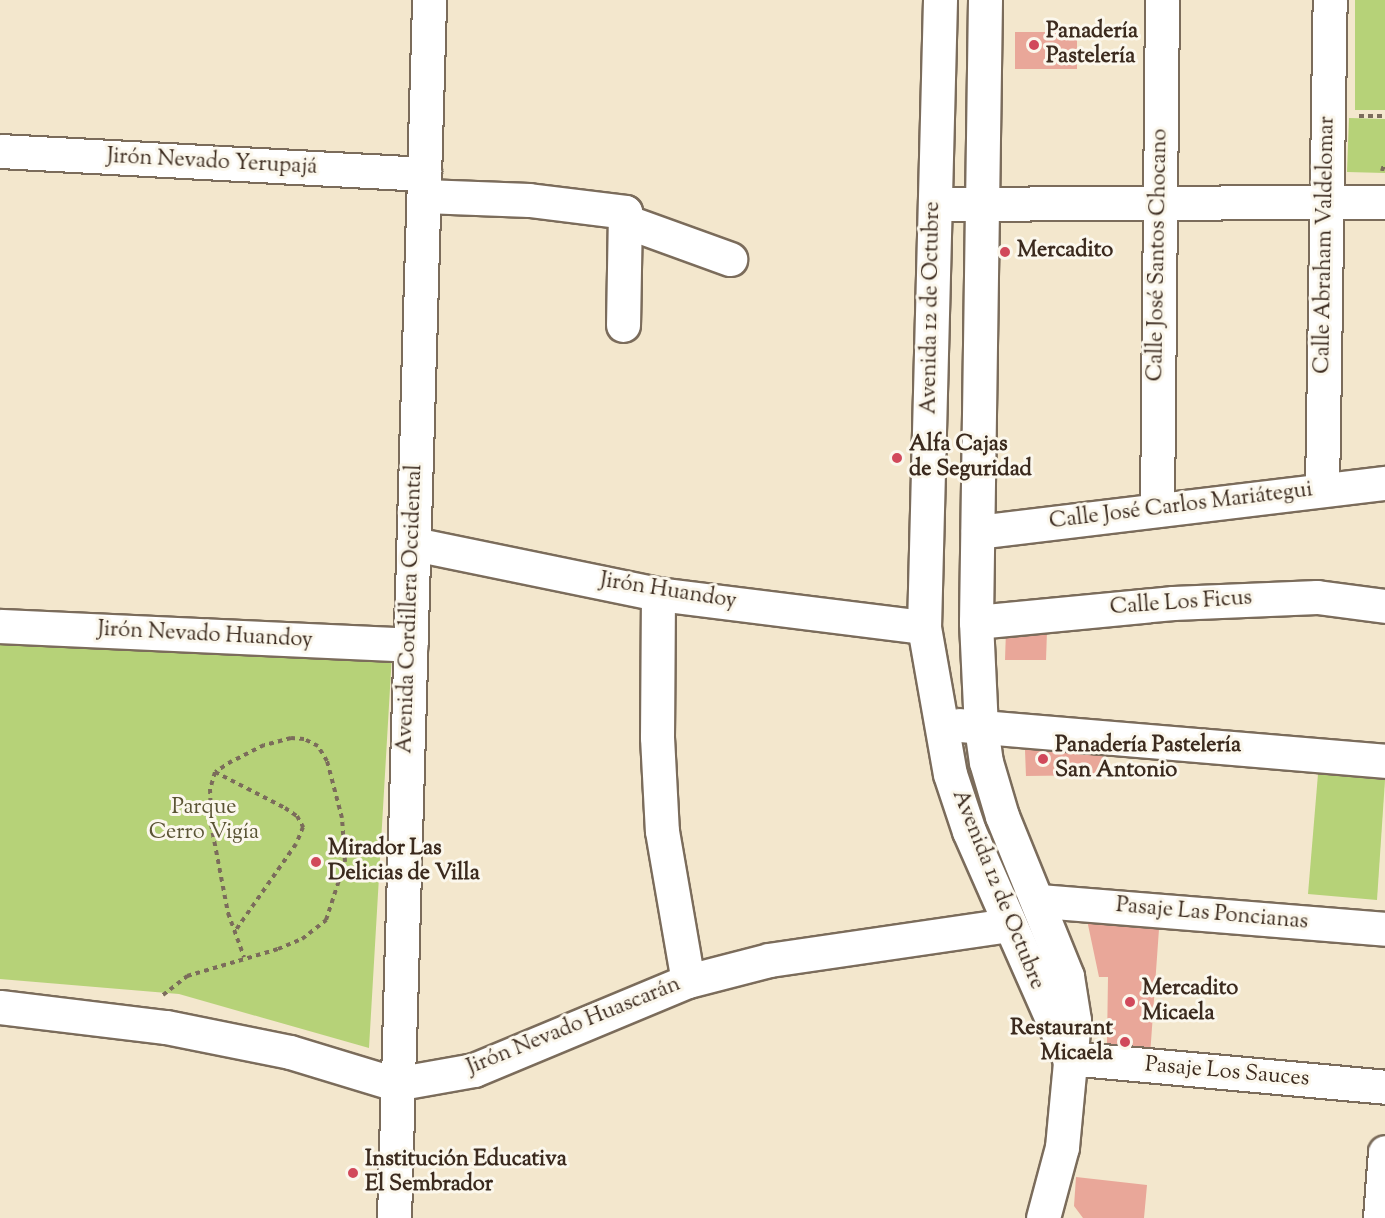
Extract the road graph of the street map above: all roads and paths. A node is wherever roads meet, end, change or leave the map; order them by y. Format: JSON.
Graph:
{"nodes":[{"id":1,"x":429,"y":0,"type":"edge"},
{"id":2,"x":940,"y":0,"type":"edge"},
{"id":3,"x":985,"y":0,"type":"edge"},
{"id":4,"x":1162,"y":0,"type":"edge"},
{"id":5,"x":1330,"y":0,"type":"edge"},
{"id":6,"x":0,"y":151,"type":"edge"},
{"id":7,"x":1385,"y":162,"type":"edge"},
{"id":8,"x":424,"y":185,"type":"junction"},
{"id":9,"x":1383,"y":188,"type":"edge"},
{"id":10,"x":1326,"y":202,"type":"junction"},
{"id":11,"x":1160,"y":203,"type":"junction"},
{"id":12,"x":935,"y":204,"type":"junction"},
{"id":13,"x":982,"y":204,"type":"junction"},
{"id":14,"x":625,"y":221,"type":"junction"},
{"id":15,"x":730,"y":259,"type":"dead end"},
{"id":16,"x":623,"y":325,"type":"dead end"},
{"id":17,"x":1385,"y":483,"type":"edge"},
{"id":18,"x":1322,"y":490,"type":"junction"},
{"id":19,"x":1156,"y":510,"type":"junction"},
{"id":20,"x":978,"y":532,"type":"junction"},
{"id":21,"x":414,"y":544,"type":"junction"},
{"id":22,"x":658,"y":594,"type":"junction"},
{"id":23,"x":1385,"y":606,"type":"edge"},
{"id":24,"x":976,"y":621,"type":"junction"},
{"id":25,"x":0,"y":626,"type":"edge"},
{"id":26,"x":924,"y":627,"type":"junction"},
{"id":27,"x":411,"y":645,"type":"junction"},
{"id":28,"x":940,"y":723,"type":"junction"},
{"id":29,"x":981,"y":727,"type":"junction"},
{"id":30,"x":1385,"y":761,"type":"edge"},
{"id":31,"x":215,"y":772,"type":"junction"},
{"id":32,"x":1040,"y":901,"type":"junction"},
{"id":33,"x":1008,"y":925,"type":"junction"},
{"id":34,"x":1385,"y":929,"type":"edge"},
{"id":35,"x":235,"y":932,"type":"junction"},
{"id":36,"x":244,"y":957,"type":"junction"},
{"id":37,"x":688,"y":981,"type":"junction"},
{"id":38,"x":0,"y":1007,"type":"edge"},
{"id":39,"x":158,"y":1025,"type":"junction"},
{"id":40,"x":1069,"y":1058,"type":"junction"},
{"id":41,"x":395,"y":1084,"type":"junction"},
{"id":42,"x":1385,"y":1088,"type":"edge"},
{"id":43,"x":1385,"y":1152,"type":"edge"},
{"id":44,"x":394,"y":1218,"type":"edge"},
{"id":45,"x":1043,"y":1218,"type":"edge"},
{"id":46,"x":1380,"y":1218,"type":"edge"}],
"edges":[{"from":1,"to":8,"type":"street","name":"Avenida Cordillera Occidental"},
{"from":2,"to":12,"type":"street","name":"Avenida 12 de Octubre"},
{"from":3,"to":13,"type":"street","name":"Avenida 12 de Octubre"},
{"from":4,"to":11,"type":"street","name":"Calle José Santos Chocano"},
{"from":5,"to":10,"type":"street","name":"Calle Abraham Valdelomar"},
{"from":6,"to":8,"type":"street","name":"Jirón Nevado Yerupajá"},
{"from":7,"to":9,"type":"path"},
{"from":8,"to":14,"type":"street","name":"Jirón Nevado Yerupajá"},
{"from":8,"to":21,"type":"street","name":"Avenida Cordillera Occidental"},
{"from":9,"to":10,"type":"street"},
{"from":10,"to":11,"type":"street"},
{"from":10,"to":18,"type":"street","name":"Calle Abraham Valdelomar"},
{"from":11,"to":13,"type":"street"},
{"from":11,"to":19,"type":"street","name":"Calle José Santos Chocano"},
{"from":12,"to":13,"type":"street"},
{"from":12,"to":26,"type":"street","name":"Avenida 12 de Octubre"},
{"from":13,"to":20,"type":"street","name":"Avenida 12 de Octubre"},
{"from":14,"to":15,"type":"street"},
{"from":14,"to":16,"type":"street"},
{"from":17,"to":18,"type":"street","name":"Calle José Carlos Mariátegui"},
{"from":18,"to":19,"type":"street","name":"Calle José Carlos Mariátegui"},
{"from":19,"to":20,"type":"street","name":"Calle José Carlos Mariátegui"},
{"from":20,"to":24,"type":"street","name":"Avenida 12 de Octubre"},
{"from":21,"to":22,"type":"street","name":"Jirón Huandoy"},
{"from":21,"to":27,"type":"street","name":"Avenida Cordillera Occidental"},
{"from":22,"to":26,"type":"street","name":"Jirón Huandoy"},
{"from":22,"to":37,"type":"street"},
{"from":23,"to":24,"type":"street","name":"Calle Los Ficus"},
{"from":24,"to":29,"type":"street","name":"Avenida 12 de Octubre"},
{"from":25,"to":27,"type":"street","name":"Jirón Nevado Huandoy"},
{"from":26,"to":28,"type":"street","name":"Avenida 12 de Octubre"},
{"from":27,"to":41,"type":"street","name":"Avenida Cordillera Occidental"},
{"from":28,"to":29,"type":"street"},
{"from":28,"to":33,"type":"street","name":"Avenida 12 de Octubre"},
{"from":29,"to":30,"type":"street"},
{"from":29,"to":32,"type":"street","name":"Avenida 12 de Octubre"},
{"from":31,"to":35,"type":"path"},
{"from":31,"to":35,"type":"path"},
{"from":31,"to":36,"type":"path"},
{"from":32,"to":34,"type":"street","name":"Pasaje Las Poncianas"},
{"from":32,"to":40,"type":"street","name":"Avenida 12 de Octubre"},
{"from":33,"to":37,"type":"street","name":"Jirón Nevado Huascarán"},
{"from":33,"to":40,"type":"street","name":"Avenida 12 de Octubre"},
{"from":35,"to":36,"type":"path"},
{"from":36,"to":39,"type":"path"},
{"from":37,"to":41,"type":"street","name":"Jirón Nevado Huascarán"},
{"from":38,"to":39,"type":"street","name":"Jirón Nevado Huascarán"},
{"from":39,"to":41,"type":"street","name":"Jirón Nevado Huascarán"},
{"from":40,"to":42,"type":"street","name":"Pasaje Los Sauces"},
{"from":40,"to":45,"type":"street","name":"Avenida 12 de Octubre"},
{"from":41,"to":44,"type":"street","name":"Avenida Cordillera Occidental"},
{"from":43,"to":46,"type":"street"}]}
